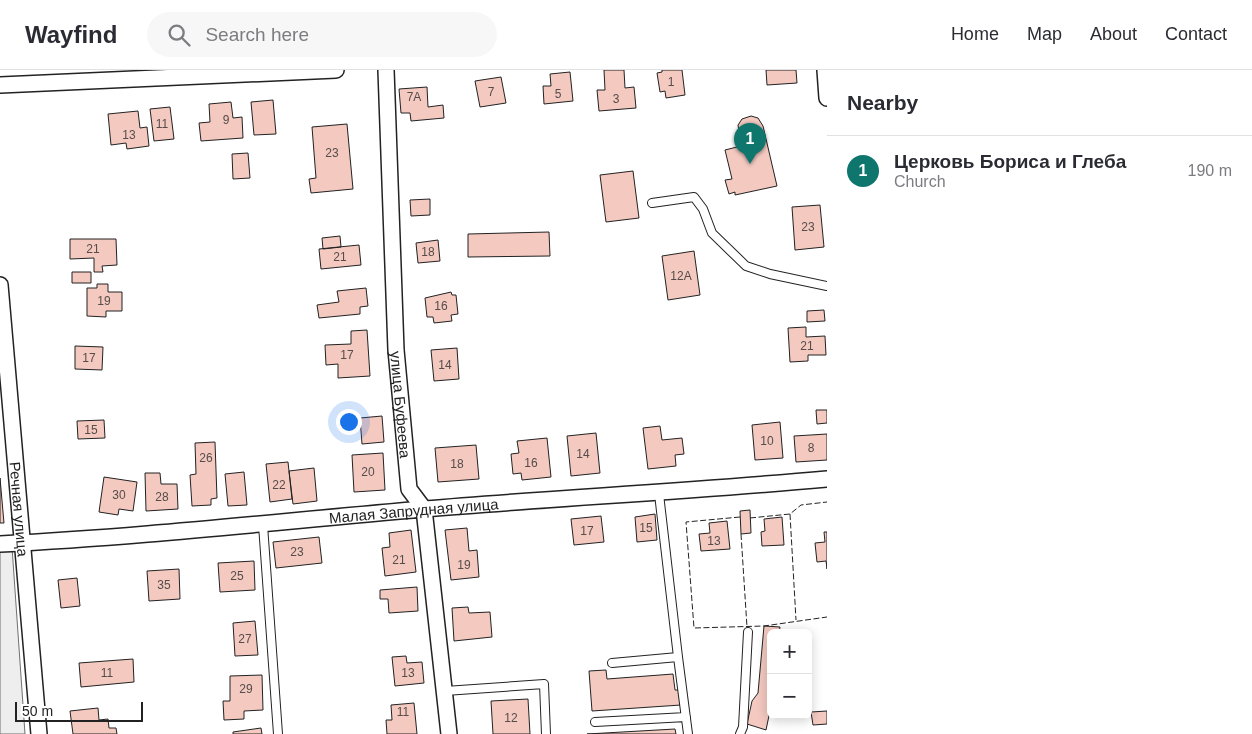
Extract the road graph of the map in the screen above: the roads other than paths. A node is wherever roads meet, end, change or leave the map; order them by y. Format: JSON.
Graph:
{"nodes":[{"id":1,"x":336,"y":70,"type":"edge"},
{"id":2,"x":386,"y":70,"type":"edge"},
{"id":3,"x":825,"y":70,"type":"edge"},
{"id":4,"x":0,"y":85,"type":"edge"},
{"id":5,"x":827,"y":98,"type":"edge"},
{"id":6,"x":652,"y":202,"type":"dead end"},
{"id":7,"x":0,"y":285,"type":"edge"},
{"id":8,"x":827,"y":286,"type":"edge"},
{"id":9,"x":827,"y":479,"type":"edge"},
{"id":10,"x":659,"y":494,"type":"junction"},
{"id":11,"x":424,"y":509,"type":"junction"},
{"id":12,"x":263,"y":525,"type":"junction"},
{"id":13,"x":23,"y":543,"type":"junction"},
{"id":14,"x":0,"y":544,"type":"edge"},
{"id":15,"x":748,"y":632,"type":"dead end"},
{"id":16,"x":678,"y":656,"type":"junction"},
{"id":17,"x":612,"y":663,"type":"dead end"},
{"id":18,"x":445,"y":691,"type":"junction"},
{"id":19,"x":686,"y":717,"type":"junction"},
{"id":20,"x":595,"y":722,"type":"dead end"},
{"id":21,"x":40,"y":734,"type":"edge"},
{"id":22,"x":278,"y":734,"type":"edge"},
{"id":23,"x":448,"y":734,"type":"edge"},
{"id":24,"x":546,"y":734,"type":"edge"},
{"id":25,"x":688,"y":734,"type":"edge"},
{"id":26,"x":740,"y":734,"type":"edge"}],
"edges":[{"from":1,"to":4,"type":"street"},
{"from":2,"to":11,"type":"street","name":"улица Буфеева"},
{"from":3,"to":5,"type":"street"},
{"from":6,"to":8,"type":"lane"},
{"from":7,"to":13,"type":"street","name":"Речная улица"},
{"from":9,"to":10,"type":"street","name":"Малая Запрудная улица"},
{"from":10,"to":11,"type":"street","name":"Малая Запрудная улица"},
{"from":10,"to":16,"type":"lane"},
{"from":11,"to":12,"type":"street","name":"Малая Запрудная улица"},
{"from":11,"to":18,"type":"street"},
{"from":12,"to":13,"type":"street","name":"Малая Запрудная улица"},
{"from":12,"to":22,"type":"lane"},
{"from":13,"to":14,"type":"street","name":"Малая Запрудная улица"},
{"from":13,"to":21,"type":"street","name":"Речная улица"},
{"from":15,"to":26,"type":"lane"},
{"from":16,"to":17,"type":"lane"},
{"from":16,"to":19,"type":"lane"},
{"from":18,"to":23,"type":"street"},
{"from":18,"to":24,"type":"lane"},
{"from":19,"to":20,"type":"lane"},
{"from":19,"to":25,"type":"lane"}]}
